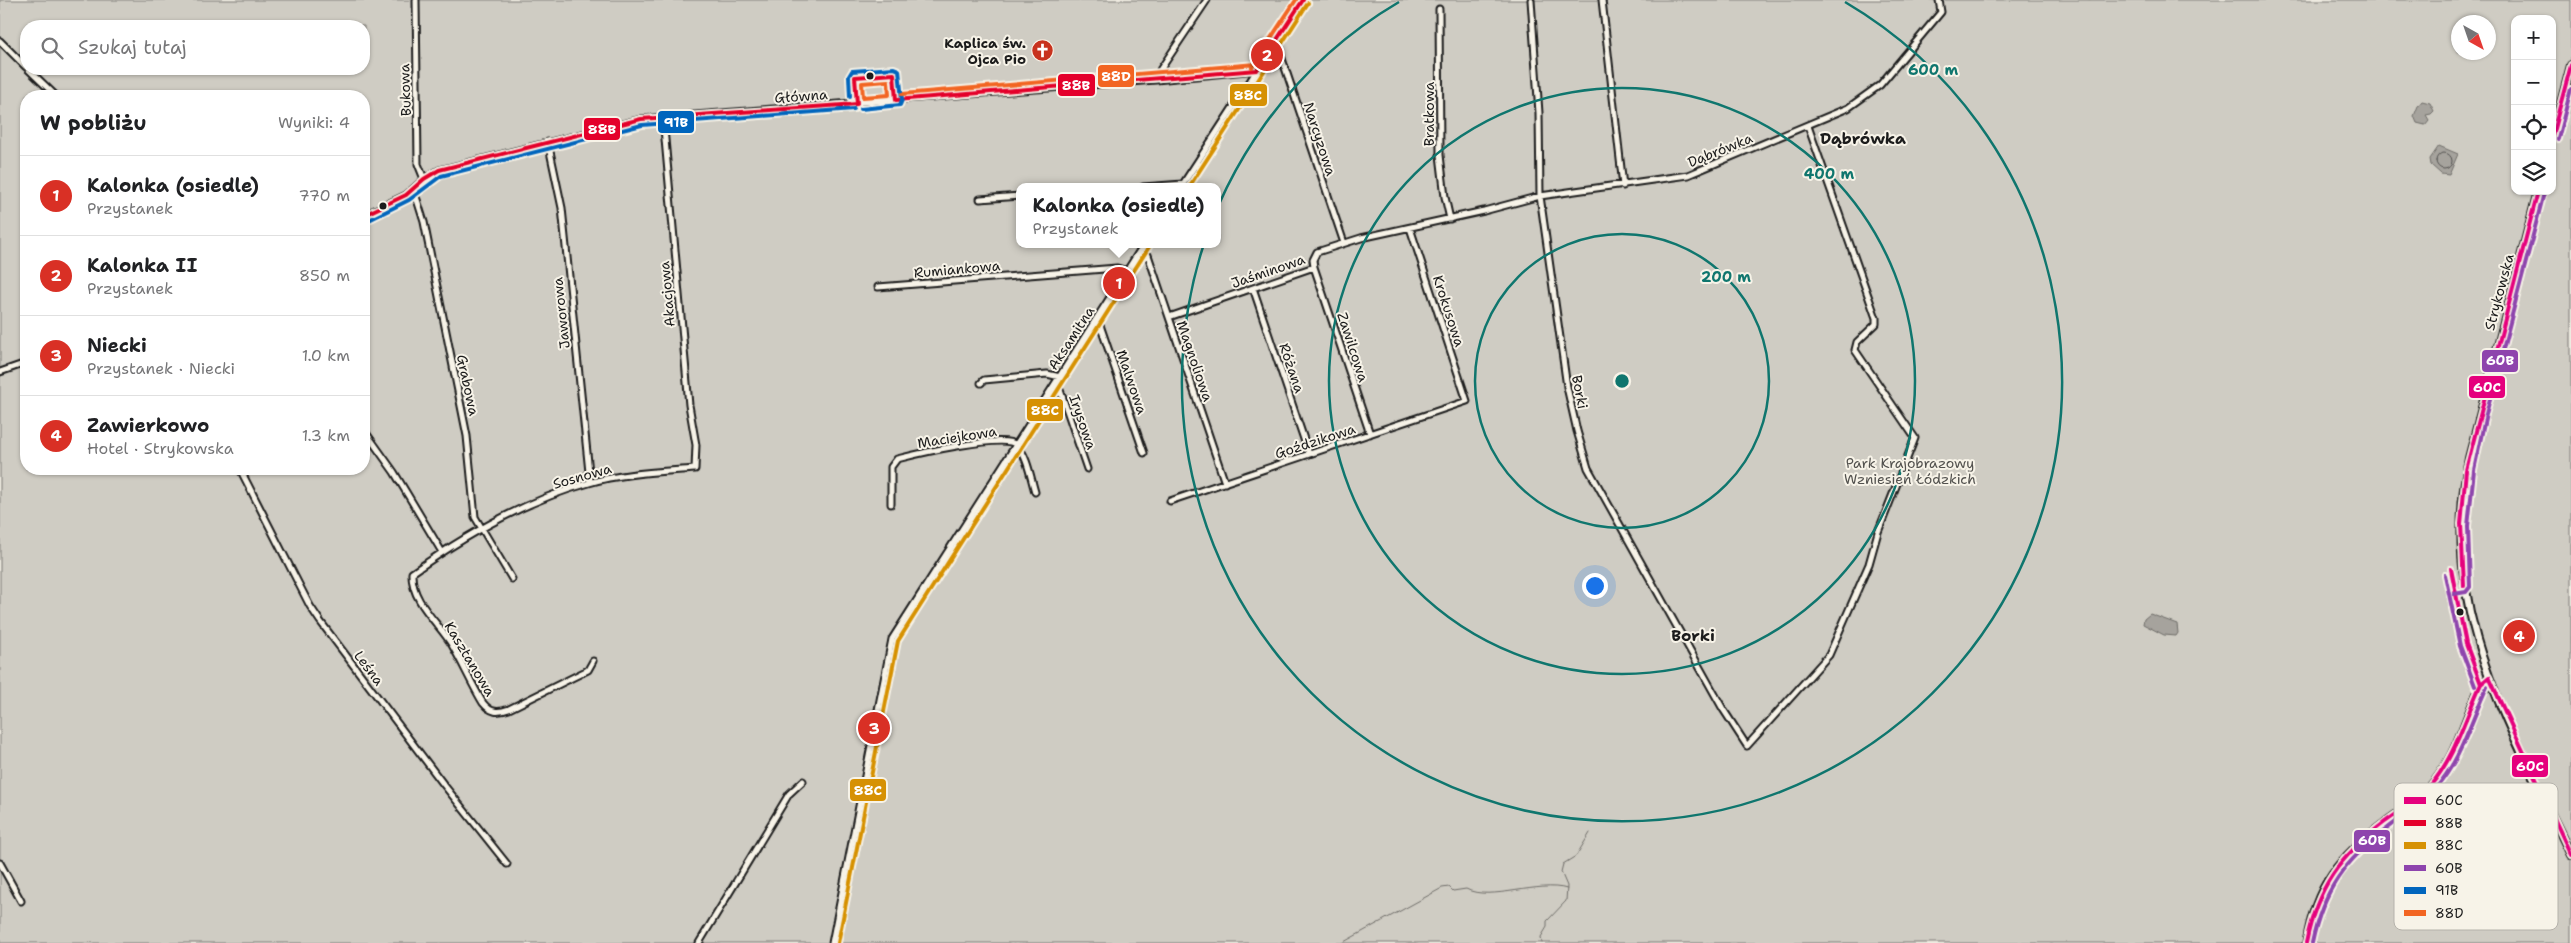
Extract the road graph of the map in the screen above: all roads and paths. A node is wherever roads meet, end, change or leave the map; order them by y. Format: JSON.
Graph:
{"nodes":[{"id":1,"x":416,"y":0,"type":"edge"},
{"id":2,"x":1207,"y":0,"type":"edge"},
{"id":3,"x":1303,"y":0,"type":"edge"},
{"id":4,"x":1531,"y":0,"type":"edge"},
{"id":5,"x":1602,"y":0,"type":"edge"},
{"id":6,"x":1939,"y":0,"type":"edge"},
{"id":7,"x":1439,"y":9,"type":"dead end"},
{"id":8,"x":0,"y":41,"type":"edge"},
{"id":9,"x":1276,"y":41,"type":"junction"},
{"id":10,"x":20,"y":61,"type":"edge"},
{"id":11,"x":2571,"y":65,"type":"edge"},
{"id":12,"x":1257,"y":70,"type":"junction"},
{"id":13,"x":34,"y":75,"type":"edge"},
{"id":14,"x":1156,"y":80,"type":"junction"},
{"id":15,"x":50,"y":90,"type":"edge"},
{"id":16,"x":663,"y":117,"type":"junction"},
{"id":17,"x":2556,"y":122,"type":"edge"},
{"id":18,"x":1808,"y":126,"type":"junction"},
{"id":19,"x":548,"y":142,"type":"junction"},
{"id":20,"x":424,"y":179,"type":"junction"},
{"id":21,"x":1183,"y":183,"type":"edge"},
{"id":22,"x":1623,"y":186,"type":"junction"},
{"id":23,"x":414,"y":190,"type":"junction"},
{"id":24,"x":2537,"y":195,"type":"edge"},
{"id":25,"x":1016,"y":196,"type":"edge"},
{"id":26,"x":1540,"y":196,"type":"junction"},
{"id":27,"x":980,"y":199,"type":"dead end"},
{"id":28,"x":370,"y":212,"type":"edge"},
{"id":29,"x":1450,"y":219,"type":"junction"},
{"id":30,"x":1410,"y":228,"type":"junction"},
{"id":31,"x":1344,"y":243,"type":"junction"},
{"id":32,"x":1143,"y":248,"type":"edge"},
{"id":33,"x":1145,"y":248,"type":"edge"},
{"id":34,"x":1314,"y":267,"type":"junction"},
{"id":35,"x":1127,"y":271,"type":"junction"},
{"id":36,"x":878,"y":287,"type":"dead end"},
{"id":37,"x":1252,"y":288,"type":"junction"},
{"id":38,"x":1169,"y":316,"type":"junction"},
{"id":39,"x":1096,"y":319,"type":"junction"},
{"id":40,"x":20,"y":365,"type":"edge"},
{"id":41,"x":0,"y":372,"type":"edge"},
{"id":42,"x":1060,"y":376,"type":"junction"},
{"id":43,"x":980,"y":383,"type":"dead end"},
{"id":44,"x":1055,"y":384,"type":"junction"},
{"id":45,"x":1467,"y":401,"type":"joint"},
{"id":46,"x":1370,"y":434,"type":"junction"},
{"id":47,"x":370,"y":438,"type":"edge"},
{"id":48,"x":1016,"y":444,"type":"junction"},
{"id":49,"x":1144,"y":453,"type":"dead end"},
{"id":50,"x":1310,"y":454,"type":"junction"},
{"id":51,"x":696,"y":469,"type":"joint"},
{"id":52,"x":1087,"y":469,"type":"dead end"},
{"id":53,"x":243,"y":475,"type":"edge"},
{"id":54,"x":590,"y":482,"type":"junction"},
{"id":55,"x":1225,"y":483,"type":"junction"},
{"id":56,"x":1035,"y":492,"type":"dead end"},
{"id":57,"x":1170,"y":501,"type":"dead end"},
{"id":58,"x":891,"y":504,"type":"dead end"},
{"id":59,"x":482,"y":531,"type":"junction"},
{"id":60,"x":442,"y":552,"type":"junction"},
{"id":61,"x":512,"y":579,"type":"dead end"},
{"id":62,"x":593,"y":661,"type":"dead end"},
{"id":63,"x":2489,"y":678,"type":"junction"},
{"id":64,"x":803,"y":781,"type":"dead end"},
{"id":65,"x":2432,"y":783,"type":"edge"},
{"id":66,"x":2537,"y":783,"type":"edge"},
{"id":67,"x":2394,"y":814,"type":"edge"},
{"id":68,"x":2558,"y":828,"type":"edge"},
{"id":69,"x":2571,"y":856,"type":"edge"},
{"id":70,"x":0,"y":863,"type":"edge"},
{"id":71,"x":507,"y":864,"type":"dead end"},
{"id":72,"x":21,"y":901,"type":"dead end"},
{"id":73,"x":699,"y":943,"type":"edge"},
{"id":74,"x":832,"y":943,"type":"edge"},
{"id":75,"x":2306,"y":943,"type":"edge"}],
"edges":[{"from":1,"to":20,"type":"street","name":"Bukowa"},
{"from":2,"to":14,"type":"street"},
{"from":3,"to":9,"type":"street"},
{"from":4,"to":26,"type":"street","name":"Borki"},
{"from":5,"to":22,"type":"street"},
{"from":6,"to":18,"type":"street","name":"Dąbrówka"},
{"from":7,"to":29,"type":"street","name":"Bratkowa"},
{"from":8,"to":10,"type":"street"},
{"from":9,"to":12,"type":"street"},
{"from":9,"to":31,"type":"street","name":"Narcyzowa"},
{"from":11,"to":17,"type":"main road"},
{"from":12,"to":14,"type":"street","name":"Główna"},
{"from":12,"to":21,"type":"street"},
{"from":13,"to":15,"type":"street"},
{"from":14,"to":16,"type":"street","name":"Główna"},
{"from":16,"to":19,"type":"street","name":"Główna"},
{"from":16,"to":51,"type":"street","name":"Akacjowa"},
{"from":18,"to":22,"type":"street","name":"Dąbrówka"},
{"from":18,"to":26,"type":"street","name":"Borki"},
{"from":19,"to":20,"type":"street","name":"Główna"},
{"from":19,"to":54,"type":"street","name":"Jaworowa"},
{"from":20,"to":23,"type":"street","name":"Główna"},
{"from":22,"to":26,"type":"street","name":"Dąbrówka"},
{"from":23,"to":28,"type":"street","name":"Główna"},
{"from":23,"to":59,"type":"street","name":"Grabowa"},
{"from":24,"to":63,"type":"main road","name":"Strykowska"},
{"from":25,"to":27,"type":"street"},
{"from":26,"to":29,"type":"street","name":"Dąbrówka"},
{"from":29,"to":30,"type":"street","name":"Jaśminowa"},
{"from":30,"to":31,"type":"street","name":"Jaśminowa"},
{"from":30,"to":45,"type":"street","name":"Krokusowa"},
{"from":31,"to":34,"type":"street","name":"Jaśminowa"},
{"from":32,"to":35,"type":"street","name":"Aksamitna"},
{"from":33,"to":38,"type":"street","name":"Magnoliowa"},
{"from":34,"to":37,"type":"street","name":"Jaśminowa"},
{"from":34,"to":46,"type":"street","name":"Zawilcowa"},
{"from":35,"to":36,"type":"street","name":"Rumiankowa"},
{"from":35,"to":39,"type":"street","name":"Aksamitna"},
{"from":37,"to":38,"type":"street","name":"Jaśminowa"},
{"from":37,"to":50,"type":"street","name":"Różana"},
{"from":38,"to":55,"type":"street","name":"Magnoliowa"},
{"from":39,"to":42,"type":"street","name":"Aksamitna"},
{"from":39,"to":49,"type":"street","name":"Malwowa"},
{"from":40,"to":41,"type":"street"},
{"from":42,"to":43,"type":"street"},
{"from":42,"to":44,"type":"street","name":"Aksamitna"},
{"from":44,"to":48,"type":"street","name":"Aksamitna"},
{"from":44,"to":52,"type":"street","name":"Irysowa"},
{"from":45,"to":46,"type":"street","name":"Goździkowa"},
{"from":46,"to":50,"type":"street","name":"Goździkowa"},
{"from":47,"to":60,"type":"street"},
{"from":48,"to":56,"type":"street","name":"Maciejkowa"},
{"from":48,"to":58,"type":"street","name":"Maciejkowa"},
{"from":48,"to":74,"type":"street","name":"Aksamitna"},
{"from":50,"to":55,"type":"street","name":"Goździkowa"},
{"from":51,"to":54,"type":"street","name":"Sosnowa"},
{"from":53,"to":71,"type":"street","name":"Leśna"},
{"from":54,"to":59,"type":"street","name":"Sosnowa"},
{"from":55,"to":57,"type":"street","name":"Goździkowa"},
{"from":59,"to":60,"type":"street","name":"Kasztanowa"},
{"from":59,"to":61,"type":"street","name":"Grabowa"},
{"from":60,"to":62,"type":"street","name":"Kasztanowa"},
{"from":63,"to":65,"type":"street"},
{"from":63,"to":66,"type":"main road","name":"Strykowska"},
{"from":64,"to":73,"type":"street"},
{"from":67,"to":75,"type":"street"},
{"from":68,"to":69,"type":"main road","name":"Strykowska"},
{"from":70,"to":72,"type":"street"}]}
